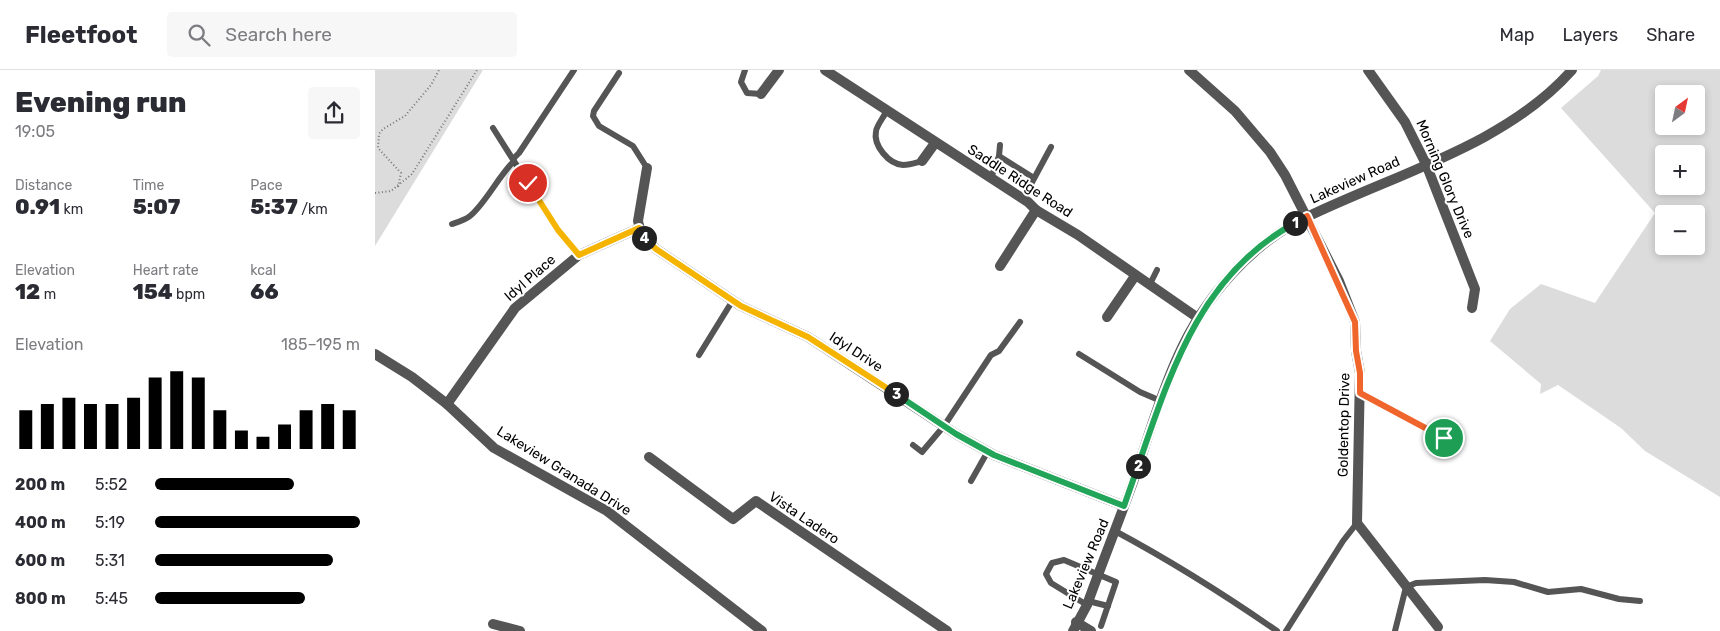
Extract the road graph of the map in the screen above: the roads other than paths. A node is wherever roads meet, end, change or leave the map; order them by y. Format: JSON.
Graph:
{"nodes":[{"id":1,"x":574,"y":70,"type":"edge"},
{"id":2,"x":745,"y":70,"type":"edge"},
{"id":3,"x":779,"y":70,"type":"edge"},
{"id":4,"x":825,"y":70,"type":"edge"},
{"id":5,"x":1189,"y":70,"type":"edge"},
{"id":6,"x":1368,"y":70,"type":"edge"},
{"id":7,"x":1572,"y":70,"type":"edge"},
{"id":8,"x":619,"y":73,"type":"dead end"},
{"id":9,"x":761,"y":94,"type":"joint"},
{"id":10,"x":887,"y":110,"type":"junction"},
{"id":11,"x":493,"y":128,"type":"dead end"},
{"id":12,"x":935,"y":143,"type":"junction"},
{"id":13,"x":1000,"y":145,"type":"dead end"},
{"id":14,"x":1051,"y":148,"type":"dead end"},
{"id":15,"x":999,"y":156,"type":"junction"},
{"id":16,"x":513,"y":160,"type":"junction"},
{"id":17,"x":922,"y":161,"type":"joint"},
{"id":18,"x":1426,"y":164,"type":"junction"},
{"id":19,"x":647,"y":168,"type":"joint"},
{"id":20,"x":991,"y":178,"type":"junction"},
{"id":21,"x":1034,"y":178,"type":"junction"},
{"id":22,"x":1023,"y":199,"type":"junction"},
{"id":23,"x":1036,"y":210,"type":"junction"},
{"id":24,"x":1307,"y":216,"type":"junction"},
{"id":25,"x":452,"y":224,"type":"dead end"},
{"id":26,"x":639,"y":228,"type":"junction"},
{"id":27,"x":579,"y":255,"type":"junction"},
{"id":28,"x":1000,"y":266,"type":"dead end"},
{"id":29,"x":1157,"y":270,"type":"dead end"},
{"id":30,"x":1135,"y":276,"type":"junction"},
{"id":31,"x":1149,"y":286,"type":"junction"},
{"id":32,"x":733,"y":300,"type":"junction"},
{"id":33,"x":1472,"y":308,"type":"dead end"},
{"id":34,"x":1107,"y":317,"type":"dead end"},
{"id":35,"x":1198,"y":318,"type":"junction"},
{"id":36,"x":1020,"y":322,"type":"dead end"},
{"id":37,"x":375,"y":354,"type":"edge"},
{"id":38,"x":1079,"y":354,"type":"dead end"},
{"id":39,"x":699,"y":355,"type":"dead end"},
{"id":40,"x":1360,"y":393,"type":"junction"},
{"id":41,"x":1161,"y":401,"type":"junction"},
{"id":42,"x":447,"y":404,"type":"junction"},
{"id":43,"x":944,"y":426,"type":"junction"},
{"id":44,"x":1444,"y":438,"type":"dead end"},
{"id":45,"x":913,"y":445,"type":"dead end"},
{"id":46,"x":988,"y":451,"type":"junction"},
{"id":47,"x":649,"y":457,"type":"dead end"},
{"id":48,"x":971,"y":481,"type":"dead end"},
{"id":49,"x":1124,"y":506,"type":"junction"},
{"id":50,"x":1357,"y":523,"type":"junction"},
{"id":51,"x":1115,"y":531,"type":"junction"},
{"id":52,"x":1098,"y":574,"type":"junction"},
{"id":53,"x":1407,"y":587,"type":"junction"},
{"id":54,"x":1639,"y":601,"type":"dead end"},
{"id":55,"x":1088,"y":603,"type":"junction"},
{"id":56,"x":1108,"y":606,"type":"junction"},
{"id":57,"x":493,"y":624,"type":"dead end"},
{"id":58,"x":1074,"y":626,"type":"edge"},
{"id":59,"x":1101,"y":626,"type":"dead end"},
{"id":60,"x":1438,"y":627,"type":"dead end"},
{"id":61,"x":520,"y":631,"type":"edge"},
{"id":62,"x":762,"y":631,"type":"edge"},
{"id":63,"x":947,"y":631,"type":"edge"},
{"id":64,"x":1091,"y":631,"type":"edge"},
{"id":65,"x":1277,"y":631,"type":"edge"},
{"id":66,"x":1286,"y":631,"type":"edge"},
{"id":67,"x":1395,"y":631,"type":"edge"}],
"edges":[{"from":1,"to":16,"type":"lane"},
{"from":2,"to":9,"type":"lane"},
{"from":3,"to":9,"type":"street"},
{"from":4,"to":10,"type":"street","name":"Saddle Ridge Road"},
{"from":5,"to":24,"type":"street","name":"Goldentop Drive"},
{"from":6,"to":18,"type":"street","name":"Morning Glory Drive"},
{"from":7,"to":18,"type":"street","name":"Lakeview Road"},
{"from":8,"to":19,"type":"lane"},
{"from":10,"to":12,"type":"street","name":"Saddle Ridge Road"},
{"from":10,"to":17,"type":"lane"},
{"from":11,"to":16,"type":"lane"},
{"from":12,"to":17,"type":"street"},
{"from":12,"to":20,"type":"street","name":"Saddle Ridge Road"},
{"from":13,"to":15,"type":"lane"},
{"from":14,"to":21,"type":"lane"},
{"from":15,"to":20,"type":"lane"},
{"from":15,"to":21,"type":"lane"},
{"from":16,"to":25,"type":"lane"},
{"from":16,"to":27,"type":"lane"},
{"from":18,"to":24,"type":"street","name":"Lakeview Road"},
{"from":18,"to":33,"type":"street","name":"Morning Glory Drive"},
{"from":19,"to":26,"type":"street"},
{"from":20,"to":22,"type":"street","name":"Saddle Ridge Road"},
{"from":21,"to":22,"type":"lane"},
{"from":22,"to":23,"type":"street","name":"Saddle Ridge Road"},
{"from":23,"to":28,"type":"street"},
{"from":23,"to":30,"type":"street","name":"Saddle Ridge Road"},
{"from":24,"to":35,"type":"street","name":"Lakeview Road"},
{"from":24,"to":40,"type":"street","name":"Goldentop Drive"},
{"from":26,"to":27,"type":"street","name":"Idyl Place"},
{"from":26,"to":32,"type":"street","name":"Idyl Drive"},
{"from":27,"to":42,"type":"street","name":"Idyl Place"},
{"from":29,"to":31,"type":"lane"},
{"from":30,"to":31,"type":"street","name":"Saddle Ridge Road"},
{"from":30,"to":34,"type":"street"},
{"from":31,"to":35,"type":"street","name":"Saddle Ridge Road"},
{"from":32,"to":39,"type":"lane"},
{"from":32,"to":43,"type":"street","name":"Idyl Drive"},
{"from":35,"to":41,"type":"street","name":"Lakeview Road"},
{"from":36,"to":43,"type":"lane"},
{"from":37,"to":42,"type":"street","name":"Lakeview Granada Drive"},
{"from":38,"to":41,"type":"lane"},
{"from":40,"to":44,"type":"lane"},
{"from":40,"to":50,"type":"street","name":"Goldentop Drive"},
{"from":41,"to":49,"type":"street","name":"Lakeview Road"},
{"from":42,"to":62,"type":"street","name":"Lakeview Granada Drive"},
{"from":43,"to":45,"type":"lane"},
{"from":43,"to":46,"type":"street","name":"Idyl Drive"},
{"from":46,"to":48,"type":"lane"},
{"from":46,"to":49,"type":"street","name":"Idyl Drive"},
{"from":47,"to":63,"type":"street","name":"Vista Ladero"},
{"from":49,"to":51,"type":"street","name":"Lakeview Road"},
{"from":50,"to":53,"type":"street"},
{"from":50,"to":66,"type":"lane"},
{"from":51,"to":52,"type":"street","name":"Lakeview Road"},
{"from":51,"to":65,"type":"lane"},
{"from":52,"to":55,"type":"street","name":"Lakeview Road"},
{"from":52,"to":55,"type":"lane"},
{"from":52,"to":56,"type":"lane"},
{"from":53,"to":54,"type":"lane"},
{"from":53,"to":60,"type":"street"},
{"from":53,"to":67,"type":"lane"},
{"from":55,"to":56,"type":"lane"},
{"from":55,"to":58,"type":"street","name":"Lakeview Road"},
{"from":56,"to":59,"type":"lane"},
{"from":57,"to":61,"type":"street"},
{"from":58,"to":64,"type":"street"}]}
